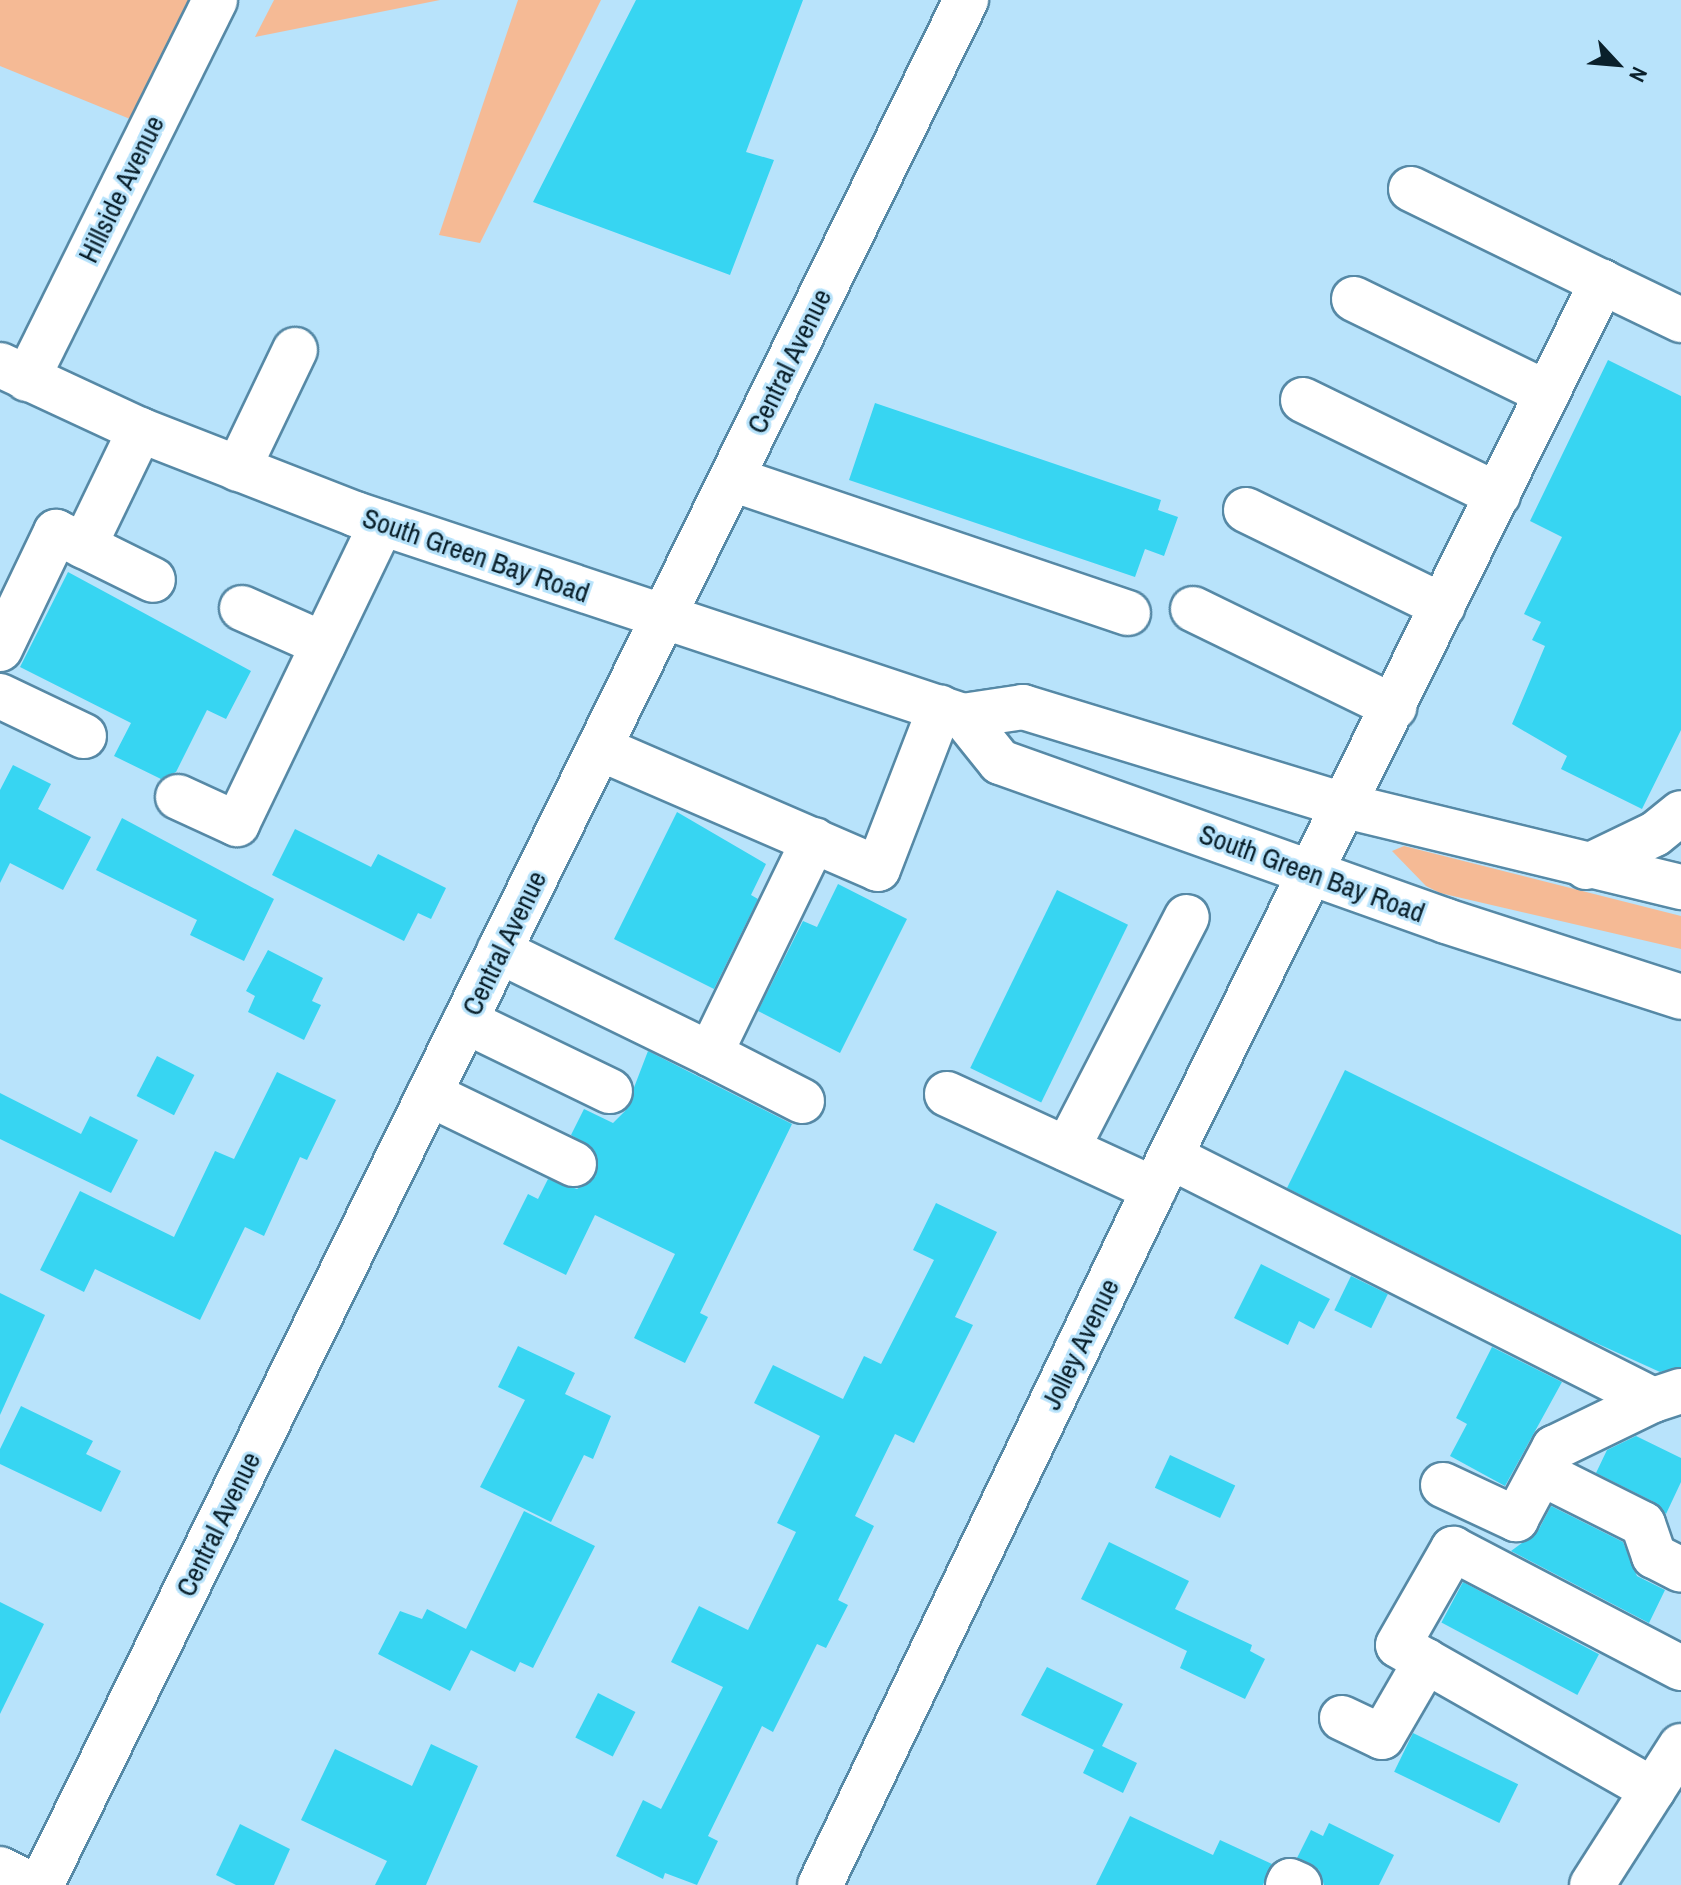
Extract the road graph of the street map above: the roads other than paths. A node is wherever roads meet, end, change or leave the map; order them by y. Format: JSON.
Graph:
{"nodes":[{"id":1,"x":215,"y":0,"type":"edge"},
{"id":2,"x":966,"y":0,"type":"edge"},
{"id":3,"x":1411,"y":189,"type":"dead end"},
{"id":4,"x":1602,"y":282,"type":"junction"},
{"id":5,"x":1354,"y":299,"type":"dead end"},
{"id":6,"x":1681,"y":320,"type":"edge"},
{"id":7,"x":295,"y":350,"type":"dead end"},
{"id":8,"x":14,"y":372,"type":"edge"},
{"id":9,"x":1547,"y":393,"type":"junction"},
{"id":10,"x":1303,"y":400,"type":"dead end"},
{"id":11,"x":140,"y":430,"type":"junction"},
{"id":12,"x":238,"y":469,"type":"junction"},
{"id":13,"x":732,"y":479,"type":"junction"},
{"id":14,"x":1498,"y":495,"type":"junction"},
{"id":15,"x":1246,"y":510,"type":"dead end"},
{"id":16,"x":382,"y":523,"type":"junction"},
{"id":17,"x":84,"y":546,"type":"junction"},
{"id":18,"x":153,"y":580,"type":"dead end"},
{"id":19,"x":1443,"y":606,"type":"junction"},
{"id":20,"x":242,"y":608,"type":"dead end"},
{"id":21,"x":1193,"y":609,"type":"dead end"},
{"id":22,"x":1128,"y":613,"type":"dead end"},
{"id":23,"x":665,"y":617,"type":"junction"},
{"id":24,"x":323,"y":644,"type":"junction"},
{"id":25,"x":0,"y":649,"type":"edge"},
{"id":26,"x":0,"y":696,"type":"edge"},
{"id":27,"x":1394,"y":707,"type":"junction"},
{"id":28,"x":951,"y":712,"type":"junction"},
{"id":29,"x":84,"y":736,"type":"dead end"},
{"id":30,"x":599,"y":748,"type":"junction"},
{"id":31,"x":178,"y":797,"type":"dead end"},
{"id":32,"x":1346,"y":806,"type":"junction"},
{"id":33,"x":1681,"y":813,"type":"edge"},
{"id":34,"x":814,"y":840,"type":"junction"},
{"id":35,"x":1586,"y":867,"type":"junction"},
{"id":36,"x":1313,"y":873,"type":"junction"},
{"id":37,"x":1681,"y":887,"type":"edge"},
{"id":38,"x":1187,"y":917,"type":"dead end"},
{"id":39,"x":499,"y":951,"type":"junction"},
{"id":40,"x":1681,"y":997,"type":"edge"},
{"id":41,"x":465,"y":1021,"type":"junction"},
{"id":42,"x":710,"y":1054,"type":"junction"},
{"id":43,"x":610,"y":1091,"type":"dead end"},
{"id":44,"x":429,"y":1094,"type":"junction"},
{"id":45,"x":947,"y":1094,"type":"dead end"},
{"id":46,"x":802,"y":1101,"type":"dead end"},
{"id":47,"x":1067,"y":1149,"type":"junction"},
{"id":48,"x":574,"y":1164,"type":"dead end"},
{"id":49,"x":1162,"y":1173,"type":"junction"},
{"id":50,"x":1667,"y":1396,"type":"edge"},
{"id":51,"x":1541,"y":1473,"type":"junction"},
{"id":52,"x":1443,"y":1485,"type":"dead end"},
{"id":53,"x":1681,"y":1570,"type":"edge"},
{"id":54,"x":1426,"y":1661,"type":"junction"},
{"id":55,"x":1681,"y":1668,"type":"edge"},
{"id":56,"x":1342,"y":1718,"type":"dead end"},
{"id":57,"x":1681,"y":1746,"type":"edge"},
{"id":58,"x":1653,"y":1790,"type":"junction"},
{"id":59,"x":0,"y":1869,"type":"edge"},
{"id":60,"x":1602,"y":1882,"type":"edge"},
{"id":61,"x":32,"y":1885,"type":"edge"},
{"id":62,"x":41,"y":1885,"type":"edge"},
{"id":63,"x":820,"y":1885,"type":"edge"},
{"id":64,"x":1288,"y":1885,"type":"edge"},
{"id":65,"x":1299,"y":1885,"type":"edge"}],
"edges":[{"from":1,"to":8,"type":"street","name":"Hillside Avenue"},
{"from":2,"to":13,"type":"street","name":"Central Avenue"},
{"from":3,"to":4,"type":"street"},
{"from":4,"to":6,"type":"street"},
{"from":4,"to":9,"type":"street","name":"Jolley Avenue"},
{"from":5,"to":9,"type":"street"},
{"from":7,"to":12,"type":"street"},
{"from":8,"to":11,"type":"street","name":"South Green Bay Road"},
{"from":9,"to":14,"type":"street","name":"Jolley Avenue"},
{"from":10,"to":14,"type":"street"},
{"from":11,"to":12,"type":"street","name":"South Green Bay Road"},
{"from":11,"to":17,"type":"street"},
{"from":12,"to":16,"type":"street","name":"South Green Bay Road"},
{"from":13,"to":22,"type":"street"},
{"from":13,"to":23,"type":"street","name":"Central Avenue"},
{"from":14,"to":19,"type":"street","name":"Jolley Avenue"},
{"from":15,"to":19,"type":"street"},
{"from":16,"to":23,"type":"street","name":"South Green Bay Road"},
{"from":16,"to":24,"type":"street"},
{"from":17,"to":18,"type":"street"},
{"from":17,"to":25,"type":"street"},
{"from":19,"to":27,"type":"street","name":"Jolley Avenue"},
{"from":20,"to":24,"type":"street"},
{"from":21,"to":27,"type":"street"},
{"from":23,"to":28,"type":"street","name":"South Green Bay Road"},
{"from":23,"to":30,"type":"street","name":"Central Avenue"},
{"from":24,"to":31,"type":"street"},
{"from":26,"to":29,"type":"street"},
{"from":27,"to":32,"type":"street","name":"Jolley Avenue"},
{"from":28,"to":32,"type":"street","name":"South Green Bay Road"},
{"from":28,"to":34,"type":"street"},
{"from":28,"to":36,"type":"street","name":"South Green Bay Road"},
{"from":30,"to":34,"type":"street"},
{"from":30,"to":39,"type":"street","name":"Central Avenue"},
{"from":32,"to":35,"type":"street","name":"South Green Bay Road"},
{"from":32,"to":36,"type":"street","name":"Jolley Avenue"},
{"from":33,"to":35,"type":"street"},
{"from":34,"to":42,"type":"street"},
{"from":35,"to":37,"type":"street","name":"South Green Bay Road"},
{"from":36,"to":40,"type":"street","name":"South Green Bay Road"},
{"from":36,"to":49,"type":"street","name":"Jolley Avenue"},
{"from":38,"to":47,"type":"street"},
{"from":39,"to":41,"type":"street","name":"Central Avenue"},
{"from":39,"to":42,"type":"street"},
{"from":41,"to":43,"type":"street"},
{"from":41,"to":44,"type":"street","name":"Central Avenue"},
{"from":42,"to":46,"type":"street"},
{"from":44,"to":48,"type":"street"},
{"from":44,"to":62,"type":"street","name":"Central Avenue"},
{"from":45,"to":47,"type":"street"},
{"from":47,"to":49,"type":"street"},
{"from":49,"to":50,"type":"street"},
{"from":49,"to":63,"type":"street","name":"Jolley Avenue"},
{"from":50,"to":51,"type":"street"},
{"from":51,"to":52,"type":"street"},
{"from":51,"to":53,"type":"street"},
{"from":54,"to":55,"type":"street"},
{"from":54,"to":56,"type":"street"},
{"from":54,"to":58,"type":"street"},
{"from":57,"to":58,"type":"street"},
{"from":58,"to":60,"type":"street"},
{"from":59,"to":61,"type":"street"},
{"from":64,"to":65,"type":"street"}]}
